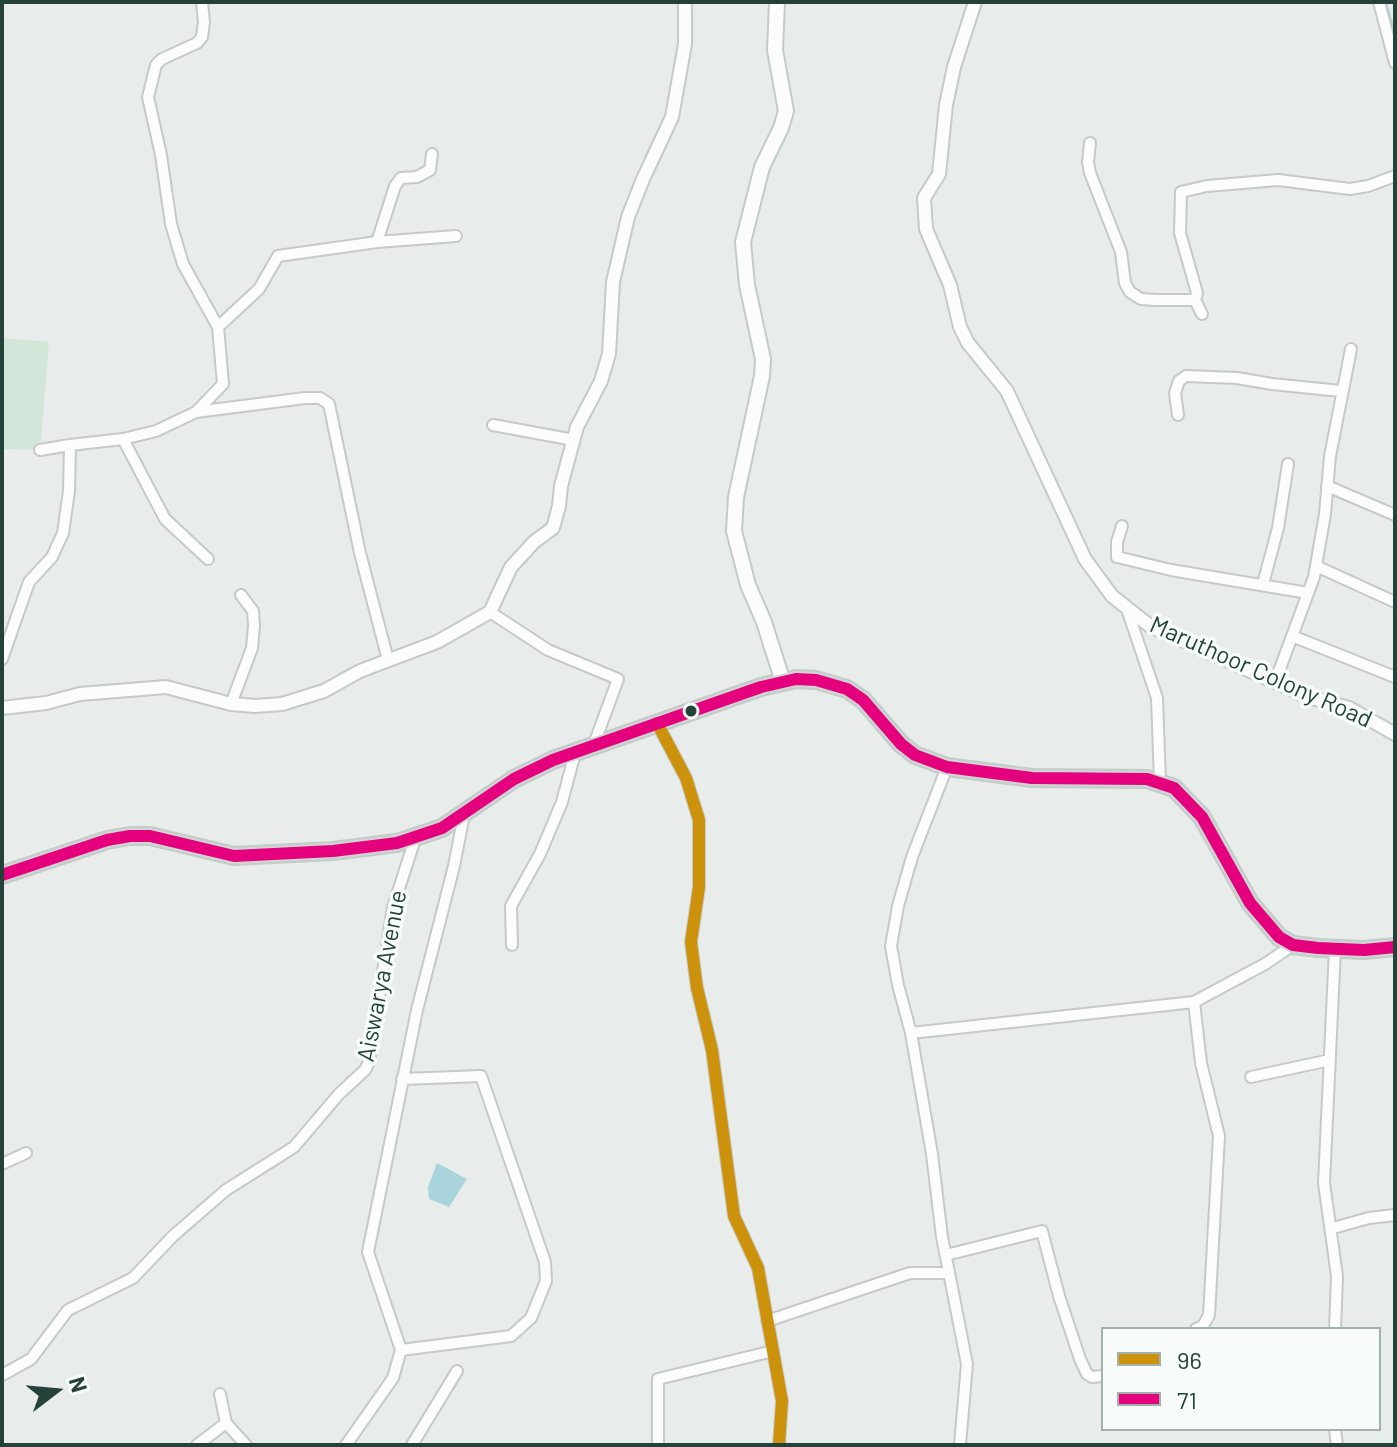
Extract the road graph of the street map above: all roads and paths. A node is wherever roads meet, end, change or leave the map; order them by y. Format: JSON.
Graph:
{"nodes":[{"id":1,"x":202,"y":2,"type":"edge"},
{"id":2,"x":685,"y":2,"type":"edge"},
{"id":3,"x":777,"y":2,"type":"edge"},
{"id":4,"x":1379,"y":2,"type":"edge"},
{"id":5,"x":971,"y":6,"type":"edge"},
{"id":6,"x":1395,"y":63,"type":"edge"},
{"id":7,"x":1090,"y":143,"type":"dead end"},
{"id":8,"x":432,"y":154,"type":"dead end"},
{"id":9,"x":1395,"y":176,"type":"edge"},
{"id":10,"x":456,"y":236,"type":"dead end"},
{"id":11,"x":377,"y":242,"type":"junction"},
{"id":12,"x":1195,"y":300,"type":"junction"},
{"id":13,"x":1202,"y":314,"type":"dead end"},
{"id":14,"x":218,"y":327,"type":"junction"},
{"id":15,"x":1351,"y":349,"type":"dead end"},
{"id":16,"x":1341,"y":391,"type":"junction"},
{"id":17,"x":196,"y":412,"type":"junction"},
{"id":18,"x":1178,"y":415,"type":"dead end"},
{"id":19,"x":493,"y":425,"type":"dead end"},
{"id":20,"x":123,"y":439,"type":"junction"},
{"id":21,"x":574,"y":440,"type":"junction"},
{"id":22,"x":70,"y":445,"type":"junction"},
{"id":23,"x":40,"y":450,"type":"dead end"},
{"id":24,"x":1288,"y":464,"type":"dead end"},
{"id":25,"x":1327,"y":486,"type":"junction"},
{"id":26,"x":1395,"y":515,"type":"edge"},
{"id":27,"x":1122,"y":526,"type":"dead end"},
{"id":28,"x":208,"y":559,"type":"dead end"},
{"id":29,"x":1316,"y":566,"type":"junction"},
{"id":30,"x":1263,"y":584,"type":"junction"},
{"id":31,"x":1308,"y":593,"type":"junction"},
{"id":32,"x":241,"y":595,"type":"dead end"},
{"id":33,"x":1395,"y":602,"type":"edge"},
{"id":34,"x":1127,"y":609,"type":"junction"},
{"id":35,"x":490,"y":612,"type":"junction"},
{"id":36,"x":1292,"y":636,"type":"junction"},
{"id":37,"x":2,"y":659,"type":"edge"},
{"id":38,"x":388,"y":660,"type":"junction"},
{"id":39,"x":1395,"y":677,"type":"edge"},
{"id":40,"x":783,"y":682,"type":"junction"},
{"id":41,"x":1275,"y":682,"type":"junction"},
{"id":42,"x":231,"y":704,"type":"junction"},
{"id":43,"x":2,"y":708,"type":"edge"},
{"id":44,"x":657,"y":723,"type":"junction"},
{"id":45,"x":1395,"y":734,"type":"edge"},
{"id":46,"x":593,"y":747,"type":"junction"},
{"id":47,"x":575,"y":753,"type":"junction"},
{"id":48,"x":947,"y":767,"type":"junction"},
{"id":49,"x":1160,"y":782,"type":"junction"},
{"id":50,"x":464,"y":815,"type":"junction"},
{"id":51,"x":416,"y":836,"type":"junction"},
{"id":52,"x":2,"y":875,"type":"edge"},
{"id":53,"x":512,"y":945,"type":"dead end"},
{"id":54,"x":1293,"y":945,"type":"junction"},
{"id":55,"x":1395,"y":947,"type":"edge"},
{"id":56,"x":1335,"y":948,"type":"junction"},
{"id":57,"x":1194,"y":1002,"type":"junction"},
{"id":58,"x":911,"y":1033,"type":"junction"},
{"id":59,"x":1330,"y":1060,"type":"junction"},
{"id":60,"x":1251,"y":1077,"type":"dead end"},
{"id":61,"x":402,"y":1079,"type":"junction"},
{"id":62,"x":26,"y":1153,"type":"dead end"},
{"id":63,"x":2,"y":1164,"type":"edge"},
{"id":64,"x":1395,"y":1215,"type":"edge"},
{"id":65,"x":1333,"y":1228,"type":"junction"},
{"id":66,"x":946,"y":1255,"type":"junction"},
{"id":67,"x":949,"y":1273,"type":"junction"},
{"id":68,"x":767,"y":1321,"type":"junction"},
{"id":69,"x":1201,"y":1327,"type":"edge"},
{"id":70,"x":1335,"y":1327,"type":"edge"},
{"id":71,"x":401,"y":1350,"type":"junction"},
{"id":72,"x":773,"y":1351,"type":"junction"},
{"id":73,"x":457,"y":1371,"type":"dead end"},
{"id":74,"x":2,"y":1375,"type":"edge"},
{"id":75,"x":1101,"y":1376,"type":"edge"},
{"id":76,"x":220,"y":1394,"type":"dead end"},
{"id":77,"x":226,"y":1423,"type":"junction"},
{"id":78,"x":197,"y":1445,"type":"edge"},
{"id":79,"x":246,"y":1445,"type":"edge"},
{"id":80,"x":346,"y":1445,"type":"edge"},
{"id":81,"x":412,"y":1445,"type":"edge"},
{"id":82,"x":658,"y":1445,"type":"edge"},
{"id":83,"x":779,"y":1445,"type":"edge"},
{"id":84,"x":960,"y":1445,"type":"edge"}],
"edges":[{"from":1,"to":14,"type":"street"},
{"from":2,"to":21,"type":"street"},
{"from":3,"to":40,"type":"main road"},
{"from":4,"to":6,"type":"street"},
{"from":5,"to":34,"type":"street","name":"Maruthoor Colony Road"},
{"from":7,"to":12,"type":"street"},
{"from":8,"to":11,"type":"street"},
{"from":9,"to":12,"type":"street"},
{"from":10,"to":11,"type":"street"},
{"from":11,"to":14,"type":"street"},
{"from":12,"to":13,"type":"street"},
{"from":14,"to":17,"type":"street"},
{"from":15,"to":16,"type":"street"},
{"from":16,"to":18,"type":"street"},
{"from":16,"to":25,"type":"street"},
{"from":17,"to":20,"type":"street"},
{"from":17,"to":38,"type":"street"},
{"from":19,"to":21,"type":"street"},
{"from":20,"to":22,"type":"street"},
{"from":20,"to":28,"type":"street"},
{"from":21,"to":35,"type":"street"},
{"from":22,"to":23,"type":"street"},
{"from":22,"to":37,"type":"street"},
{"from":24,"to":30,"type":"street"},
{"from":25,"to":26,"type":"street"},
{"from":25,"to":29,"type":"street"},
{"from":27,"to":30,"type":"street"},
{"from":29,"to":31,"type":"street"},
{"from":29,"to":33,"type":"street"},
{"from":30,"to":31,"type":"street"},
{"from":31,"to":36,"type":"street"},
{"from":32,"to":42,"type":"street"},
{"from":34,"to":41,"type":"street","name":"Maruthoor Colony Road"},
{"from":34,"to":49,"type":"street"},
{"from":35,"to":38,"type":"street"},
{"from":35,"to":46,"type":"street"},
{"from":36,"to":39,"type":"street"},
{"from":36,"to":41,"type":"street"},
{"from":38,"to":42,"type":"street"},
{"from":40,"to":44,"type":"main road"},
{"from":40,"to":48,"type":"main road"},
{"from":41,"to":45,"type":"street","name":"Maruthoor Colony Road"},
{"from":42,"to":43,"type":"street"},
{"from":44,"to":46,"type":"main road"},
{"from":44,"to":68,"type":"street"},
{"from":46,"to":47,"type":"main road"},
{"from":47,"to":50,"type":"main road"},
{"from":47,"to":53,"type":"street"},
{"from":48,"to":49,"type":"main road"},
{"from":48,"to":58,"type":"street"},
{"from":49,"to":54,"type":"main road"},
{"from":50,"to":51,"type":"main road"},
{"from":50,"to":61,"type":"street"},
{"from":51,"to":52,"type":"main road"},
{"from":51,"to":74,"type":"street","name":"Aiswarya Avenue"},
{"from":54,"to":56,"type":"main road"},
{"from":54,"to":57,"type":"street"},
{"from":55,"to":56,"type":"main road"},
{"from":56,"to":59,"type":"street"},
{"from":57,"to":58,"type":"street"},
{"from":57,"to":69,"type":"street"},
{"from":58,"to":66,"type":"street"},
{"from":59,"to":60,"type":"street"},
{"from":59,"to":65,"type":"street"},
{"from":61,"to":71,"type":"street"},
{"from":61,"to":71,"type":"street"},
{"from":62,"to":63,"type":"street"},
{"from":64,"to":65,"type":"street"},
{"from":65,"to":70,"type":"street"},
{"from":66,"to":67,"type":"street"},
{"from":66,"to":75,"type":"street"},
{"from":67,"to":68,"type":"street"},
{"from":67,"to":84,"type":"street"},
{"from":68,"to":72,"type":"street"},
{"from":71,"to":80,"type":"street"},
{"from":72,"to":82,"type":"street"},
{"from":72,"to":83,"type":"street"},
{"from":73,"to":81,"type":"street"},
{"from":76,"to":77,"type":"street"},
{"from":77,"to":78,"type":"street"},
{"from":77,"to":79,"type":"street"}]}
